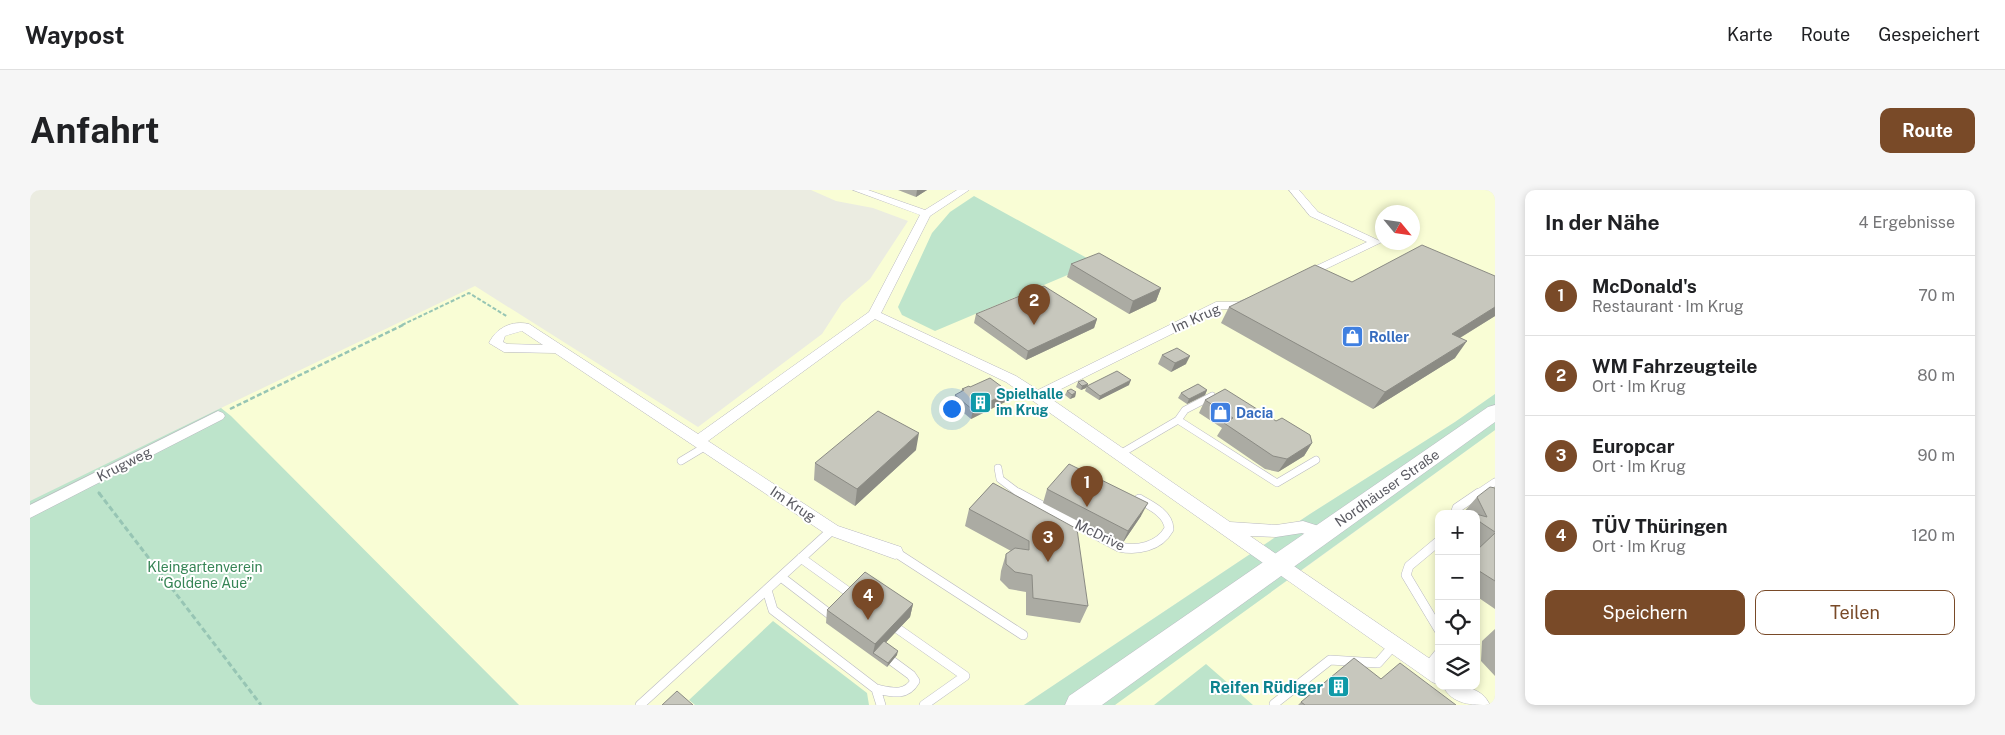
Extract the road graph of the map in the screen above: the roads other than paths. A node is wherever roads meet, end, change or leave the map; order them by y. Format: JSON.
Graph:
{"nodes":[{"id":1,"x":858,"y":190,"type":"edge"},
{"id":2,"x":964,"y":190,"type":"edge"},
{"id":3,"x":1294,"y":190,"type":"edge"},
{"id":4,"x":926,"y":214,"type":"junction"},
{"id":5,"x":1294,"y":280,"type":"edge"},
{"id":6,"x":1258,"y":297,"type":"edge"},
{"id":7,"x":874,"y":314,"type":"junction"},
{"id":8,"x":557,"y":349,"type":"junction"},
{"id":9,"x":1037,"y":396,"type":"junction"},
{"id":10,"x":1212,"y":396,"type":"edge"},
{"id":11,"x":1495,"y":412,"type":"edge"},
{"id":12,"x":218,"y":416,"type":"road end"},
{"id":13,"x":1178,"y":420,"type":"junction"},
{"id":14,"x":702,"y":443,"type":"junction"},
{"id":15,"x":1120,"y":454,"type":"junction"},
{"id":16,"x":1316,"y":460,"type":"dead end"},
{"id":17,"x":681,"y":461,"type":"dead end"},
{"id":18,"x":998,"y":468,"type":"dead end"},
{"id":19,"x":1495,"y":482,"type":"edge"},
{"id":20,"x":1139,"y":499,"type":"edge"},
{"id":21,"x":1456,"y":510,"type":"edge"},
{"id":22,"x":30,"y":512,"type":"edge"},
{"id":23,"x":1228,"y":528,"type":"junction"},
{"id":24,"x":832,"y":530,"type":"junction"},
{"id":25,"x":1322,"y":534,"type":"junction"},
{"id":26,"x":1435,"y":544,"type":"edge"},
{"id":27,"x":896,"y":552,"type":"joint"},
{"id":28,"x":801,"y":558,"type":"junction"},
{"id":29,"x":1279,"y":564,"type":"junction"},
{"id":30,"x":780,"y":577,"type":"junction"},
{"id":31,"x":767,"y":590,"type":"junction"},
{"id":32,"x":847,"y":590,"type":"edge"},
{"id":33,"x":832,"y":616,"type":"edge"},
{"id":34,"x":1435,"y":623,"type":"edge"},
{"id":35,"x":898,"y":629,"type":"edge"},
{"id":36,"x":1023,"y":635,"type":"dead end"},
{"id":37,"x":1394,"y":645,"type":"junction"},
{"id":38,"x":892,"y":661,"type":"edge"},
{"id":39,"x":1433,"y":672,"type":"edge"},
{"id":40,"x":876,"y":689,"type":"junction"},
{"id":41,"x":1459,"y":690,"type":"edge"},
{"id":42,"x":1274,"y":704,"type":"edge"},
{"id":43,"x":640,"y":705,"type":"edge"},
{"id":44,"x":881,"y":705,"type":"edge"},
{"id":45,"x":924,"y":705,"type":"edge"},
{"id":46,"x":1079,"y":705,"type":"edge"},
{"id":47,"x":1480,"y":705,"type":"edge"}],
"edges":[{"from":1,"to":4,"type":"street"},
{"from":2,"to":4,"type":"street"},
{"from":3,"to":5,"type":"street"},
{"from":4,"to":7,"type":"street"},
{"from":6,"to":9,"type":"street","name":"Im Krug"},
{"from":7,"to":9,"type":"street"},
{"from":7,"to":14,"type":"street"},
{"from":8,"to":8,"type":"street","name":"Im Krug"},
{"from":8,"to":14,"type":"street","name":"Im Krug"},
{"from":9,"to":15,"type":"street"},
{"from":10,"to":13,"type":"lane"},
{"from":11,"to":25,"type":"main road","name":"Nordhäuser Straße"},
{"from":12,"to":22,"type":"street","name":"Krugweg"},
{"from":13,"to":15,"type":"lane"},
{"from":13,"to":16,"type":"lane"},
{"from":14,"to":17,"type":"lane"},
{"from":14,"to":24,"type":"street","name":"Im Krug"},
{"from":15,"to":23,"type":"street"},
{"from":18,"to":20,"type":"lane","name":"McDrive"},
{"from":19,"to":21,"type":"lane"},
{"from":23,"to":25,"type":"street"},
{"from":23,"to":29,"type":"street"},
{"from":24,"to":27,"type":"street","name":"Im Krug"},
{"from":24,"to":28,"type":"lane"},
{"from":25,"to":29,"type":"main road","name":"Nordhäuser Straße"},
{"from":26,"to":34,"type":"lane"},
{"from":27,"to":36,"type":"lane"},
{"from":28,"to":30,"type":"lane"},
{"from":28,"to":32,"type":"lane"},
{"from":29,"to":37,"type":"street"},
{"from":29,"to":46,"type":"main road","name":"Nordhäuser Straße"},
{"from":30,"to":31,"type":"lane"},
{"from":30,"to":33,"type":"lane"},
{"from":31,"to":40,"type":"lane"},
{"from":31,"to":43,"type":"lane"},
{"from":35,"to":45,"type":"lane"},
{"from":37,"to":39,"type":"street"},
{"from":37,"to":42,"type":"lane"},
{"from":38,"to":40,"type":"lane"},
{"from":40,"to":44,"type":"lane"},
{"from":41,"to":47,"type":"street"}]}
